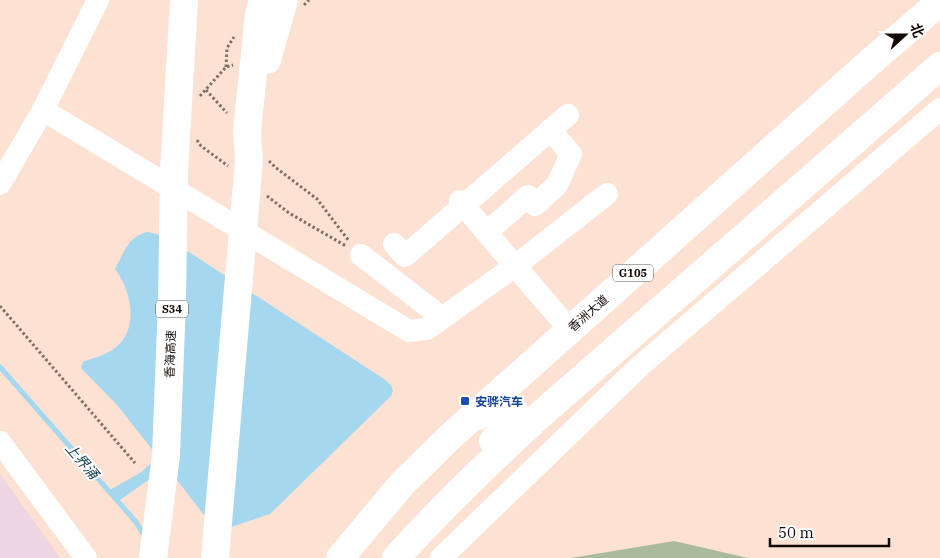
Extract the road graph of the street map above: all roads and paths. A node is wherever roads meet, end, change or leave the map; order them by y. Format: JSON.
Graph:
{"nodes":[{"id":1,"x":98,"y":0,"type":"edge"},
{"id":2,"x":184,"y":0,"type":"edge"},
{"id":3,"x":201,"y":0,"type":"edge"},
{"id":4,"x":263,"y":0,"type":"edge"},
{"id":5,"x":284,"y":0,"type":"edge"},
{"id":6,"x":940,"y":2,"type":"edge"},
{"id":7,"x":181,"y":58,"type":"junction"},
{"id":8,"x":940,"y":66,"type":"edge"},
{"id":9,"x":206,"y":90,"type":"dead end"},
{"id":10,"x":940,"y":109,"type":"edge"},
{"id":11,"x":43,"y":110,"type":"junction"},
{"id":12,"x":568,"y":115,"type":"dead end"},
{"id":13,"x":239,"y":124,"type":"junction"},
{"id":14,"x":550,"y":130,"type":"junction"},
{"id":15,"x":268,"y":160,"type":"dead end"},
{"id":16,"x":0,"y":184,"type":"edge"},
{"id":17,"x":607,"y":194,"type":"dead end"},
{"id":18,"x":462,"y":203,"type":"junction"},
{"id":19,"x":487,"y":232,"type":"junction"},
{"id":20,"x":394,"y":244,"type":"dead end"},
{"id":21,"x":361,"y":255,"type":"joint"},
{"id":22,"x":515,"y":266,"type":"junction"},
{"id":23,"x":0,"y":306,"type":"edge"},
{"id":24,"x":440,"y":316,"type":"dead end"},
{"id":25,"x":570,"y":330,"type":"junction"},
{"id":26,"x":466,"y":422,"type":"junction"},
{"id":27,"x":0,"y":442,"type":"edge"},
{"id":28,"x":134,"y":463,"type":"dead end"},
{"id":29,"x":454,"y":496,"type":"junction"},
{"id":30,"x":86,"y":558,"type":"edge"},
{"id":31,"x":153,"y":558,"type":"edge"},
{"id":32,"x":215,"y":558,"type":"edge"},
{"id":33,"x":340,"y":558,"type":"edge"},
{"id":34,"x":396,"y":558,"type":"edge"},
{"id":35,"x":441,"y":558,"type":"edge"}],
"edges":[{"from":1,"to":11,"type":"street"},
{"from":2,"to":7,"type":"highway","number":"S34"},
{"from":3,"to":7,"type":"highway"},
{"from":4,"to":13,"type":"highway"},
{"from":5,"to":13,"type":"highway"},
{"from":6,"to":25,"type":"highway","name":"香洲大道","number":"G105"},
{"from":7,"to":31,"type":"highway","name":"香海高速","number":"S34"},
{"from":8,"to":29,"type":"highway"},
{"from":9,"to":13,"type":"path"},
{"from":10,"to":35,"type":"street"},
{"from":11,"to":16,"type":"street"},
{"from":11,"to":22,"type":"street"},
{"from":12,"to":14,"type":"street"},
{"from":13,"to":32,"type":"highway"},
{"from":14,"to":18,"type":"street"},
{"from":14,"to":19,"type":"street"},
{"from":15,"to":21,"type":"path"},
{"from":17,"to":22,"type":"street"},
{"from":18,"to":19,"type":"street"},
{"from":18,"to":20,"type":"street"},
{"from":19,"to":22,"type":"street"},
{"from":21,"to":24,"type":"street"},
{"from":22,"to":25,"type":"street"},
{"from":23,"to":28,"type":"path"},
{"from":25,"to":26,"type":"highway","name":"香洲大道","number":"G105"},
{"from":26,"to":29,"type":"highway"},
{"from":26,"to":33,"type":"highway","name":"香洲大道","number":"G105"},
{"from":27,"to":30,"type":"street"},
{"from":29,"to":34,"type":"highway"}]}
